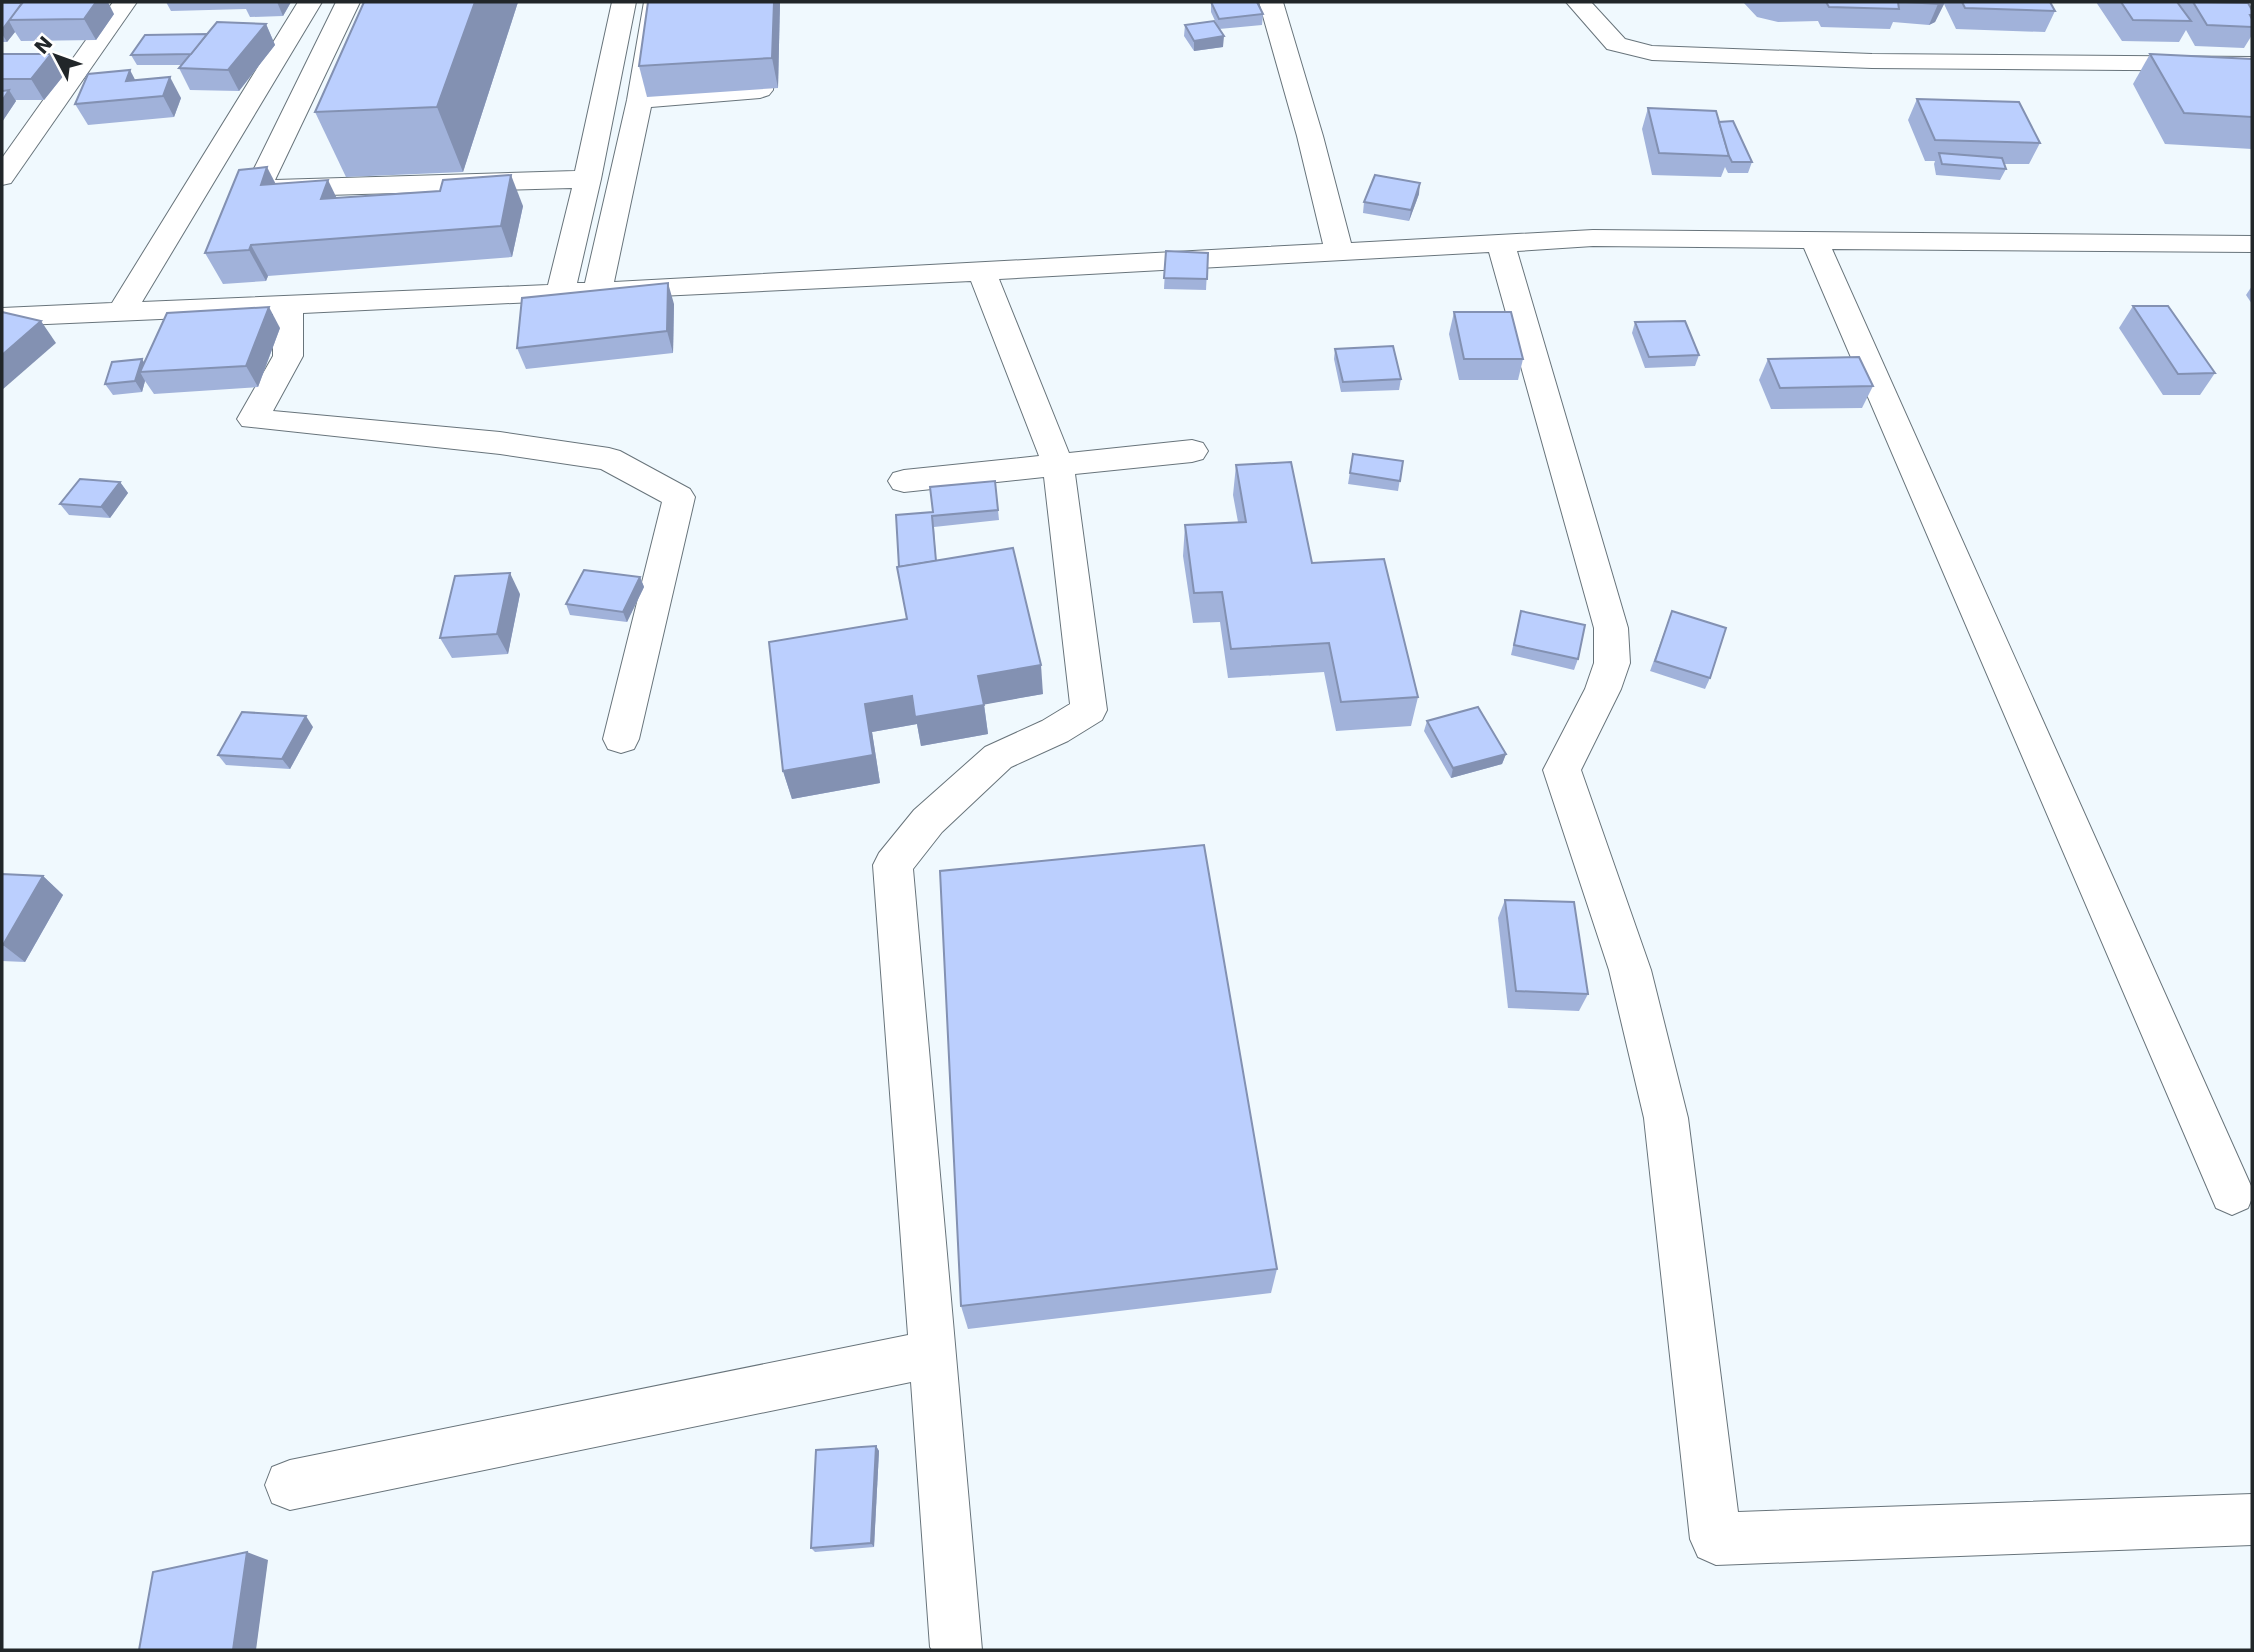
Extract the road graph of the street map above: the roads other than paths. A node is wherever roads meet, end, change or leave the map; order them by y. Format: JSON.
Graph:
{"nodes":[{"id":1,"x":125,"y":2,"type":"edge"},
{"id":2,"x":310,"y":2,"type":"edge"},
{"id":3,"x":348,"y":2,"type":"edge"},
{"id":4,"x":624,"y":2,"type":"edge"},
{"id":5,"x":656,"y":2,"type":"edge"},
{"id":6,"x":768,"y":2,"type":"edge"},
{"id":7,"x":1271,"y":2,"type":"edge"},
{"id":8,"x":1578,"y":2,"type":"edge"},
{"id":9,"x":2252,"y":64,"type":"edge"},
{"id":10,"x":640,"y":100,"type":"junction"},
{"id":11,"x":2,"y":177,"type":"edge"},
{"id":12,"x":588,"y":179,"type":"junction"},
{"id":13,"x":1814,"y":240,"type":"junction"},
{"id":14,"x":1501,"y":244,"type":"junction"},
{"id":15,"x":2252,"y":244,"type":"edge"},
{"id":16,"x":1339,"y":252,"type":"junction"},
{"id":17,"x":982,"y":272,"type":"junction"},
{"id":18,"x":598,"y":290,"type":"junction"},
{"id":19,"x":561,"y":292,"type":"junction"},
{"id":20,"x":288,"y":304,"type":"junction"},
{"id":21,"x":121,"y":312,"type":"junction"},
{"id":22,"x":2,"y":317,"type":"edge"},
{"id":23,"x":1192,"y":450,"type":"dead end"},
{"id":24,"x":1058,"y":464,"type":"junction"},
{"id":25,"x":904,"y":481,"type":"dead end"},
{"id":26,"x":621,"y":739,"type":"dead end"},
{"id":27,"x":2232,"y":1193,"type":"dead end"},
{"id":28,"x":932,"y":1354,"type":"junction"},
{"id":29,"x":290,"y":1485,"type":"dead end"},
{"id":30,"x":2252,"y":1520,"type":"edge"},
{"id":31,"x":957,"y":1647,"type":"dead end"}],
"edges":[{"from":1,"to":11,"type":"street"},
{"from":2,"to":21,"type":"street"},
{"from":3,"to":12,"type":"street"},
{"from":4,"to":12,"type":"street"},
{"from":5,"to":10,"type":"street"},
{"from":6,"to":10,"type":"street"},
{"from":7,"to":16,"type":"street"},
{"from":8,"to":9,"type":"street"},
{"from":10,"to":18,"type":"street"},
{"from":12,"to":19,"type":"street"},
{"from":13,"to":14,"type":"street"},
{"from":13,"to":15,"type":"street"},
{"from":13,"to":27,"type":"street"},
{"from":14,"to":16,"type":"street"},
{"from":14,"to":30,"type":"street"},
{"from":16,"to":17,"type":"street"},
{"from":17,"to":18,"type":"street"},
{"from":17,"to":24,"type":"street"},
{"from":18,"to":19,"type":"street"},
{"from":19,"to":20,"type":"street"},
{"from":20,"to":21,"type":"street"},
{"from":20,"to":26,"type":"street"},
{"from":21,"to":22,"type":"street"},
{"from":23,"to":24,"type":"street"},
{"from":24,"to":25,"type":"street"},
{"from":24,"to":28,"type":"street"},
{"from":28,"to":29,"type":"street"},
{"from":28,"to":31,"type":"street"}]}
